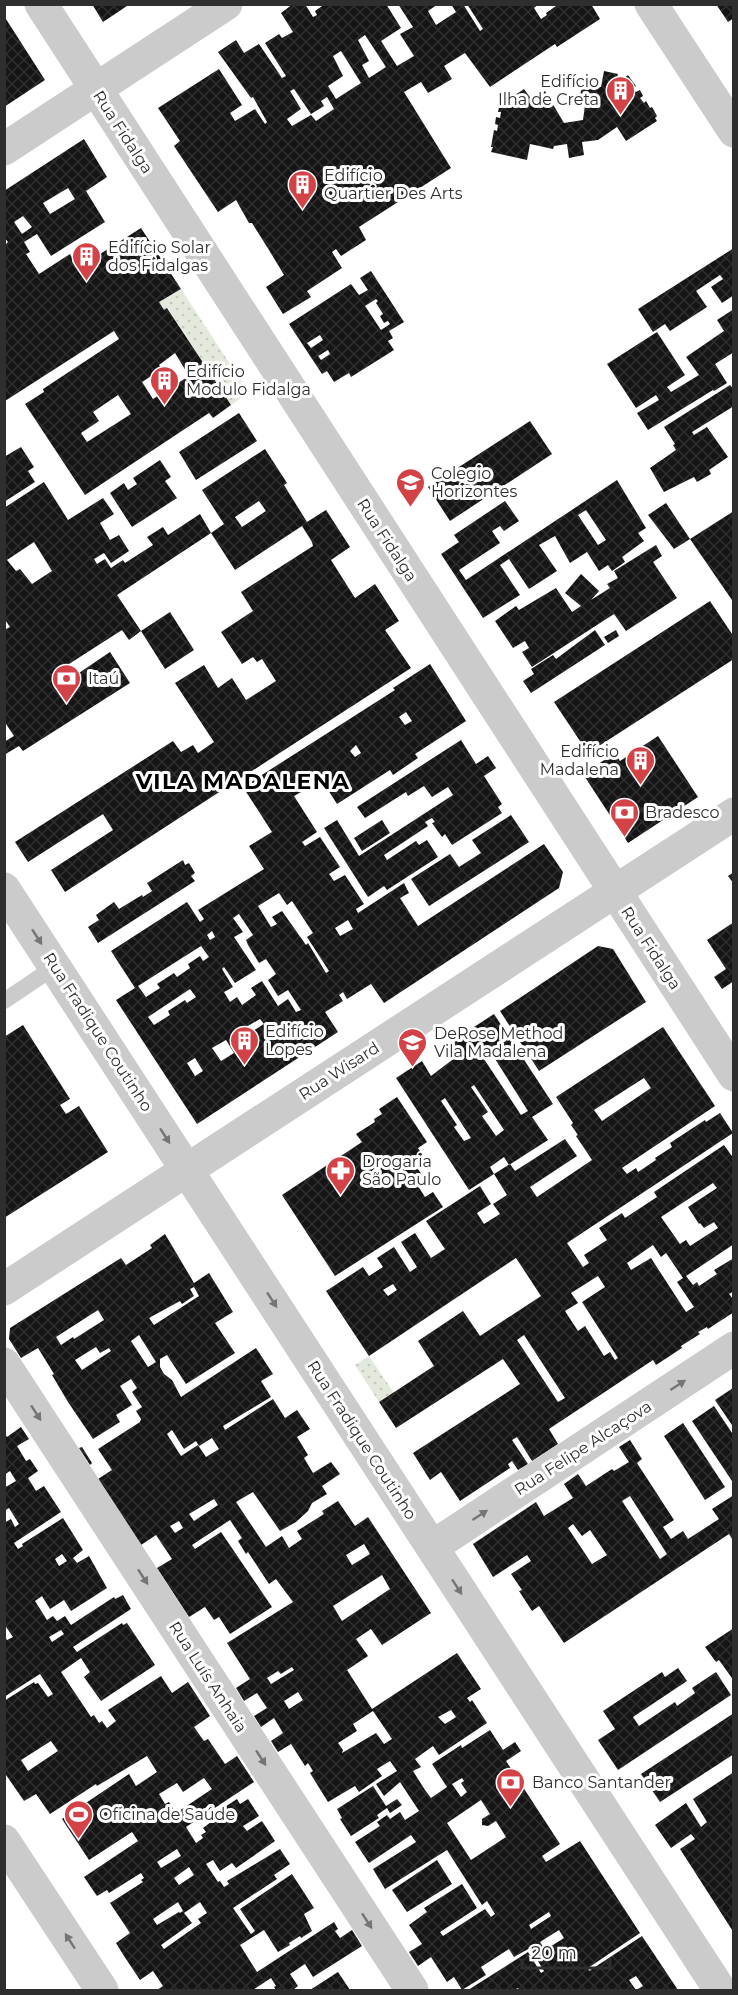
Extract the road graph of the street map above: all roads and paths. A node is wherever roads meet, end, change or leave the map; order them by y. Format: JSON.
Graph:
{"nodes":[{"id":1,"x":41,"y":4,"type":"edge"},
{"id":2,"x":226,"y":4,"type":"edge"},
{"id":3,"x":651,"y":4,"type":"edge"},
{"id":4,"x":95,"y":89,"type":"junction"},
{"id":5,"x":734,"y":131,"type":"edge"},
{"id":6,"x":4,"y":148,"type":"edge"},
{"id":7,"x":734,"y":814,"type":"edge"},
{"id":8,"x":4,"y":889,"type":"edge"},
{"id":9,"x":615,"y":892,"type":"junction"},
{"id":10,"x":56,"y":966,"type":"junction"},
{"id":11,"x":4,"y":1001,"type":"edge"},
{"id":12,"x":734,"y":1075,"type":"edge"},
{"id":13,"x":187,"y":1170,"type":"junction"},
{"id":14,"x":4,"y":1289,"type":"edge"},
{"id":15,"x":734,"y":1348,"type":"edge"},
{"id":16,"x":4,"y":1364,"type":"edge"},
{"id":17,"x":432,"y":1547,"type":"junction"},
{"id":18,"x":4,"y":1841,"type":"edge"},
{"id":19,"x":102,"y":1990,"type":"edge"},
{"id":20,"x":412,"y":1990,"type":"edge"},
{"id":21,"x":720,"y":1990,"type":"edge"}],
"edges":[{"from":1,"to":4,"type":"street","name":"Rua Fidalga"},
{"from":2,"to":4,"type":"street"},
{"from":3,"to":5,"type":"street"},
{"from":4,"to":6,"type":"street"},
{"from":4,"to":9,"type":"street","name":"Rua Fidalga"},
{"from":7,"to":9,"type":"street","name":"Rua Wisard"},
{"from":8,"to":10,"type":"street","name":"Rua Fradique Coutinho","one_way":true},
{"from":9,"to":12,"type":"street","name":"Rua Fidalga"},
{"from":9,"to":13,"type":"street","name":"Rua Wisard"},
{"from":10,"to":11,"type":"lane"},
{"from":10,"to":13,"type":"street","name":"Rua Fradique Coutinho","one_way":true},
{"from":13,"to":14,"type":"street","name":"Rua Wisard"},
{"from":13,"to":17,"type":"street","name":"Rua Fradique Coutinho","one_way":true},
{"from":17,"to":15,"type":"street","name":"Rua Felipe Alcaçova","one_way":true},
{"from":16,"to":20,"type":"street","name":"Rua Luís Anhaia","one_way":true},
{"from":17,"to":21,"type":"street","name":"Rua Fradique Coutinho","one_way":true},
{"from":19,"to":18,"type":"street","one_way":true}]}
